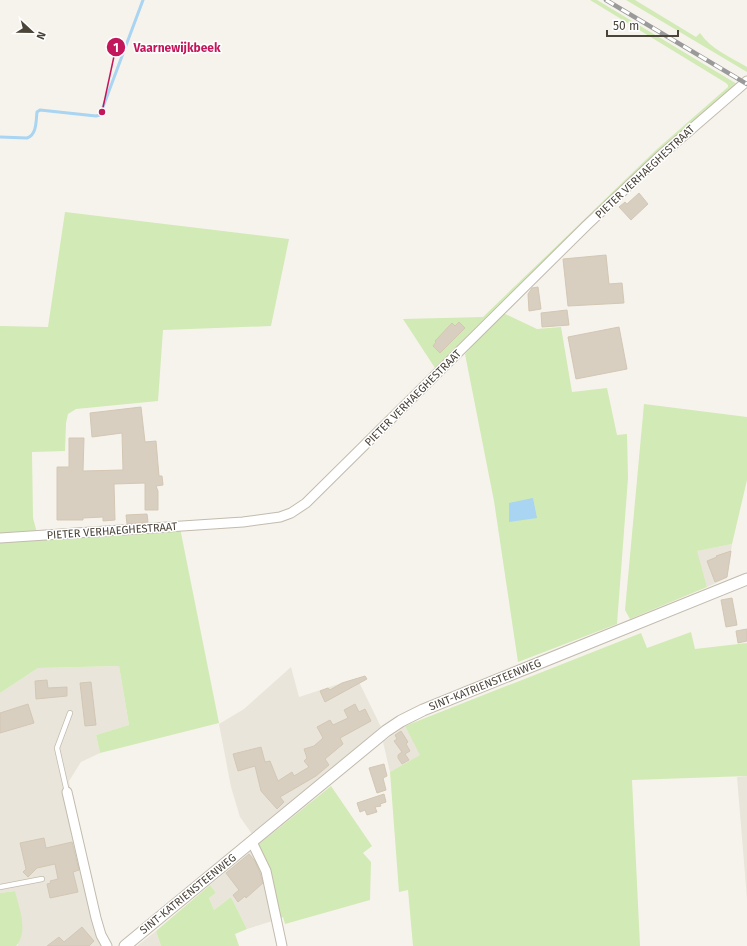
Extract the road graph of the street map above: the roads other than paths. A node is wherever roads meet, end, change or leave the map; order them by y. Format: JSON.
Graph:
{"nodes":[{"id":1,"x":747,"y":81,"type":"edge"},
{"id":2,"x":0,"y":538,"type":"edge"},
{"id":3,"x":747,"y":579,"type":"edge"},
{"id":4,"x":70,"y":713,"type":"dead end"},
{"id":5,"x":67,"y":792,"type":"joint"},
{"id":6,"x":252,"y":842,"type":"junction"},
{"id":7,"x":42,"y":879,"type":"dead end"},
{"id":8,"x":0,"y":887,"type":"edge"},
{"id":9,"x":108,"y":946,"type":"edge"},
{"id":10,"x":125,"y":946,"type":"edge"},
{"id":11,"x":282,"y":946,"type":"edge"}],
"edges":[{"from":1,"to":2,"type":"street","name":"PIETER VERHAEGHESTRAAT"},
{"from":3,"to":6,"type":"street","name":"SINT-KATRIENSTEENWEG"},
{"from":4,"to":5,"type":"lane"},
{"from":5,"to":9,"type":"street"},
{"from":6,"to":10,"type":"street","name":"SINT-KATRIENSTEENWEG"},
{"from":6,"to":11,"type":"street"},
{"from":7,"to":8,"type":"lane"}]}
